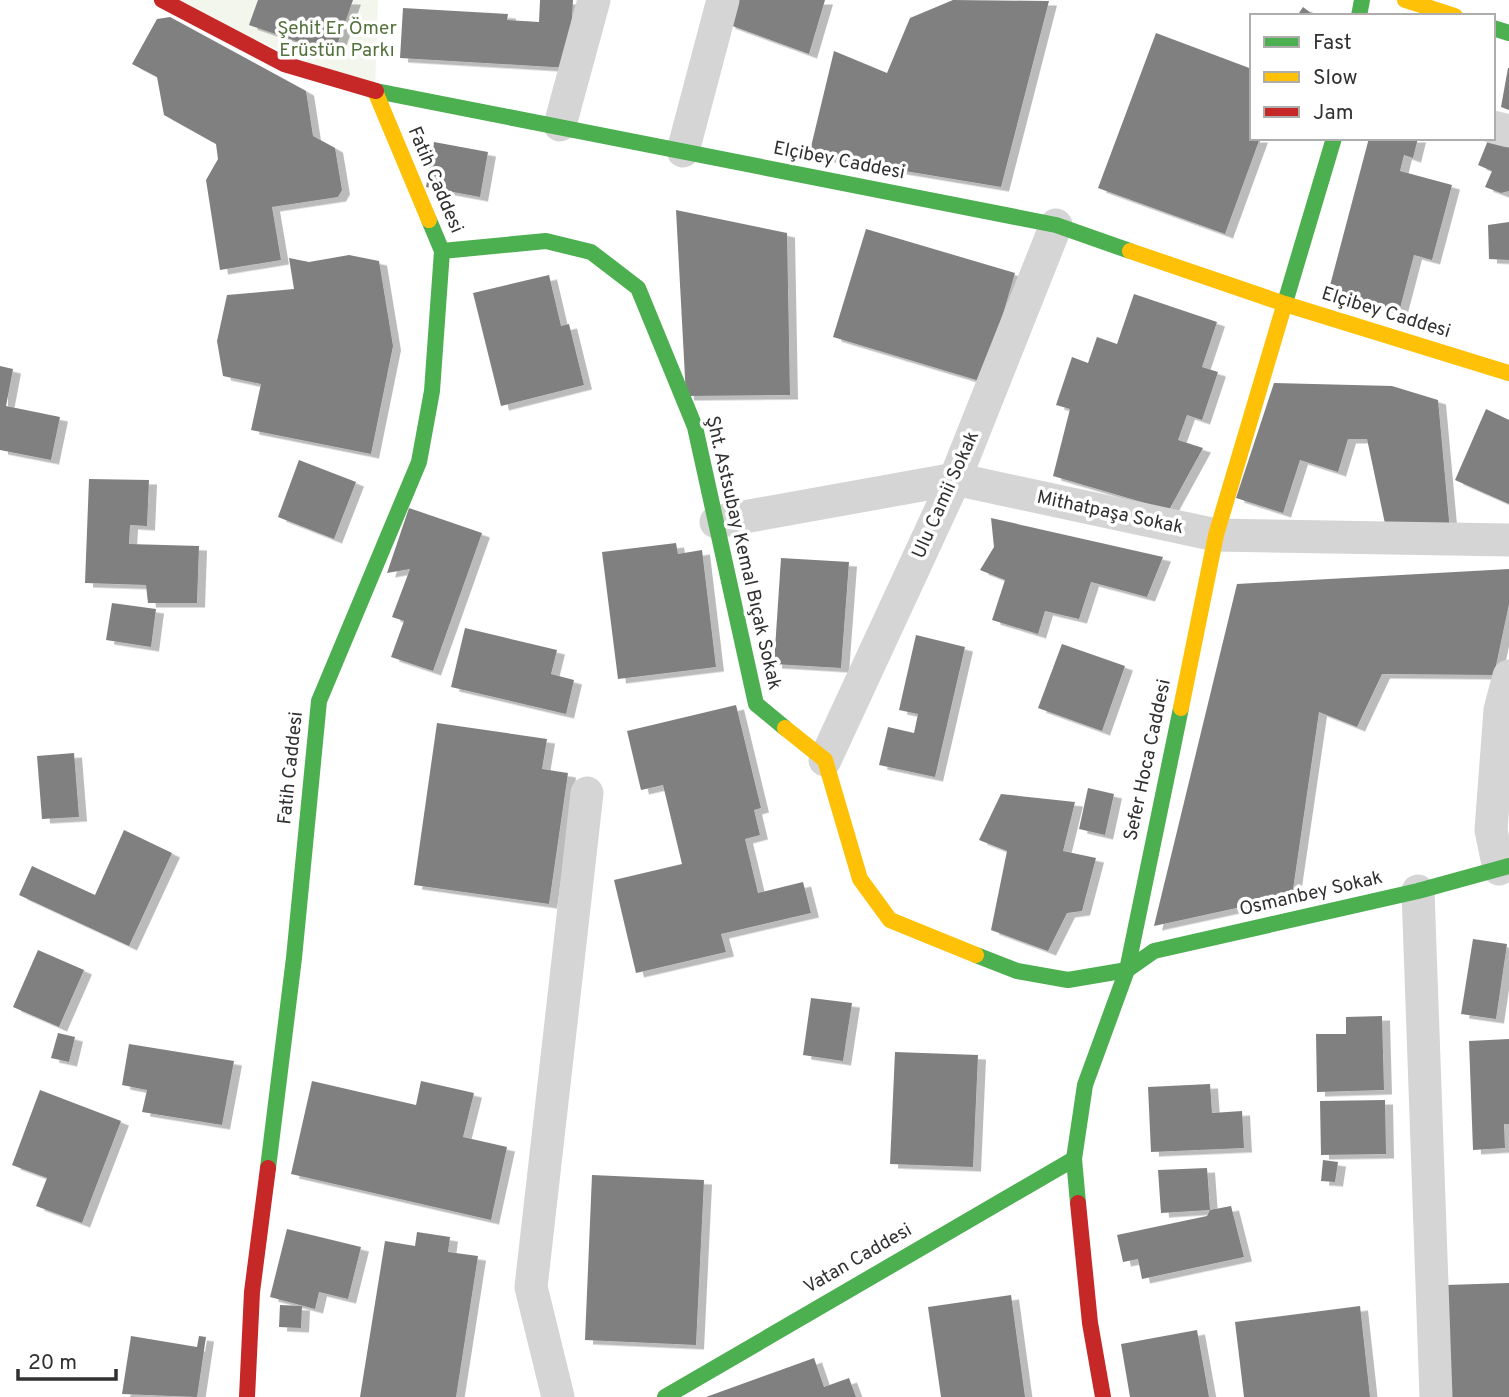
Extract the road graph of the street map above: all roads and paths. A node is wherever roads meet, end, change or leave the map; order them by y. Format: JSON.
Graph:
{"nodes":[{"id":1,"x":162,"y":0,"type":"edge"},
{"id":2,"x":594,"y":0,"type":"edge"},
{"id":3,"x":723,"y":0,"type":"edge"},
{"id":4,"x":1405,"y":0,"type":"edge"},
{"id":5,"x":1449,"y":14,"type":"edge"},
{"id":6,"x":375,"y":92,"type":"junction"},
{"id":7,"x":560,"y":125,"type":"junction"},
{"id":8,"x":1333,"y":140,"type":"edge"},
{"id":9,"x":683,"y":151,"type":"junction"},
{"id":10,"x":1056,"y":225,"type":"junction"},
{"id":11,"x":442,"y":251,"type":"junction"},
{"id":12,"x":1284,"y":304,"type":"junction"},
{"id":13,"x":1509,"y":373,"type":"edge"},
{"id":14,"x":955,"y":479,"type":"junction"},
{"id":15,"x":716,"y":522,"type":"junction"},
{"id":16,"x":1216,"y":535,"type":"junction"},
{"id":17,"x":1509,"y":540,"type":"edge"},
{"id":18,"x":1509,"y":676,"type":"edge"},
{"id":19,"x":825,"y":760,"type":"junction"},
{"id":20,"x":587,"y":793,"type":"dead end"},
{"id":21,"x":1504,"y":868,"type":"edge"},
{"id":22,"x":1418,"y":891,"type":"junction"},
{"id":23,"x":1127,"y":970,"type":"junction"},
{"id":24,"x":1074,"y":1159,"type":"junction"},
{"id":25,"x":247,"y":1397,"type":"edge"},
{"id":26,"x":558,"y":1397,"type":"edge"},
{"id":27,"x":665,"y":1397,"type":"edge"},
{"id":28,"x":1103,"y":1397,"type":"edge"},
{"id":29,"x":1436,"y":1397,"type":"edge"}],
"edges":[{"from":1,"to":6,"type":"street","name":"Elçibey Caddesi"},
{"from":2,"to":7,"type":"street"},
{"from":3,"to":9,"type":"street"},
{"from":4,"to":5,"type":"street"},
{"from":6,"to":7,"type":"street","name":"Elçibey Caddesi"},
{"from":6,"to":11,"type":"street","name":"Fatih Caddesi"},
{"from":7,"to":9,"type":"street","name":"Elçibey Caddesi"},
{"from":8,"to":12,"type":"street","name":"Sefer Hoca Caddesi"},
{"from":9,"to":10,"type":"street","name":"Elçibey Caddesi"},
{"from":10,"to":12,"type":"street","name":"Elçibey Caddesi"},
{"from":10,"to":14,"type":"street","name":"Ulu Camii Sokak"},
{"from":11,"to":15,"type":"street","name":"Şht. Astsubay Kemal Bıçak Sokak"},
{"from":11,"to":25,"type":"street","name":"Fatih Caddesi"},
{"from":12,"to":13,"type":"street","name":"Elçibey Caddesi"},
{"from":12,"to":16,"type":"street","name":"Sefer Hoca Caddesi"},
{"from":14,"to":15,"type":"street","name":"Mithatpaşa Sokak"},
{"from":14,"to":16,"type":"street","name":"Mithatpaşa Sokak"},
{"from":14,"to":19,"type":"street","name":"Ulu Camii Sokak"},
{"from":15,"to":19,"type":"street","name":"Şht. Astsubay Kemal Bıçak Sokak"},
{"from":16,"to":17,"type":"street","name":"Mithatpaşa Sokak"},
{"from":16,"to":23,"type":"street","name":"Sefer Hoca Caddesi"},
{"from":18,"to":21,"type":"street"},
{"from":19,"to":23,"type":"street"},
{"from":20,"to":26,"type":"street"},
{"from":21,"to":22,"type":"street","name":"Osmanbey Sokak"},
{"from":22,"to":23,"type":"street","name":"Osmanbey Sokak"},
{"from":22,"to":29,"type":"street"},
{"from":23,"to":24,"type":"street","name":"Sefer Hoca Caddesi"},
{"from":24,"to":27,"type":"street","name":"Vatan Caddesi"},
{"from":24,"to":28,"type":"street","name":"Sefer Hoca Caddesi"}]}
